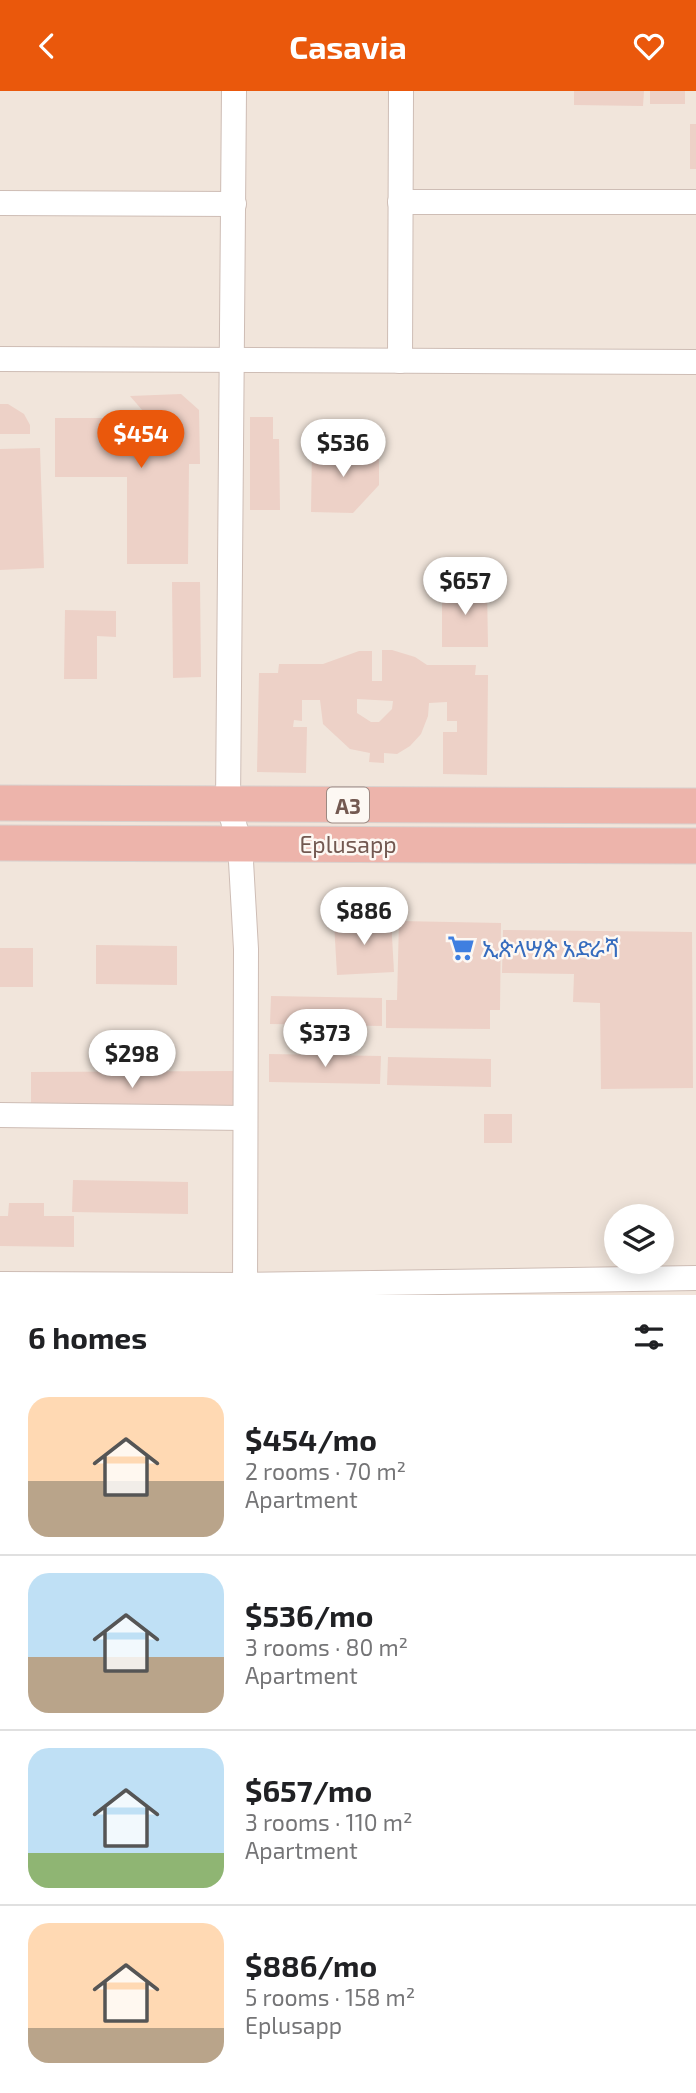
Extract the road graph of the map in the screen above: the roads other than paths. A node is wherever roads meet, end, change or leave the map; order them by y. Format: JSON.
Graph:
{"nodes":[{"id":1,"x":234,"y":91,"type":"edge"},
{"id":2,"x":401,"y":91,"type":"edge"},
{"id":3,"x":400,"y":202,"type":"junction"},
{"id":4,"x":696,"y":202,"type":"edge"},
{"id":5,"x":0,"y":203,"type":"edge"},
{"id":6,"x":234,"y":204,"type":"junction"},
{"id":7,"x":0,"y":359,"type":"edge"},
{"id":8,"x":233,"y":360,"type":"junction"},
{"id":9,"x":400,"y":361,"type":"junction"},
{"id":10,"x":696,"y":362,"type":"edge"},
{"id":11,"x":0,"y":803,"type":"edge"},
{"id":12,"x":228,"y":804,"type":"junction"},
{"id":13,"x":696,"y":806,"type":"edge"},
{"id":14,"x":0,"y":843,"type":"edge"},
{"id":15,"x":240,"y":843,"type":"junction"},
{"id":16,"x":696,"y":846,"type":"edge"},
{"id":17,"x":0,"y":1115,"type":"edge"},
{"id":18,"x":245,"y":1118,"type":"junction"},
{"id":19,"x":696,"y":1278,"type":"edge"},
{"id":20,"x":0,"y":1284,"type":"edge"},
{"id":21,"x":245,"y":1290,"type":"edge"}],
"edges":[{"from":1,"to":6,"type":"street"},
{"from":2,"to":3,"type":"street"},
{"from":3,"to":4,"type":"street"},
{"from":3,"to":9,"type":"street"},
{"from":5,"to":6,"type":"street"},
{"from":6,"to":8,"type":"street"},
{"from":7,"to":8,"type":"street"},
{"from":8,"to":9,"type":"street"},
{"from":8,"to":12,"type":"street"},
{"from":9,"to":10,"type":"street"},
{"from":11,"to":12,"type":"highway","number":"A3"},
{"from":12,"to":13,"type":"highway","number":"A3"},
{"from":12,"to":15,"type":"street"},
{"from":14,"to":15,"type":"highway","name":"Eplusapp","number":"A3"},
{"from":15,"to":16,"type":"highway","name":"Eplusapp","number":"A3"},
{"from":15,"to":18,"type":"street"},
{"from":17,"to":18,"type":"street"},
{"from":18,"to":21,"type":"street"},
{"from":19,"to":21,"type":"street"},
{"from":20,"to":21,"type":"street"}]}
